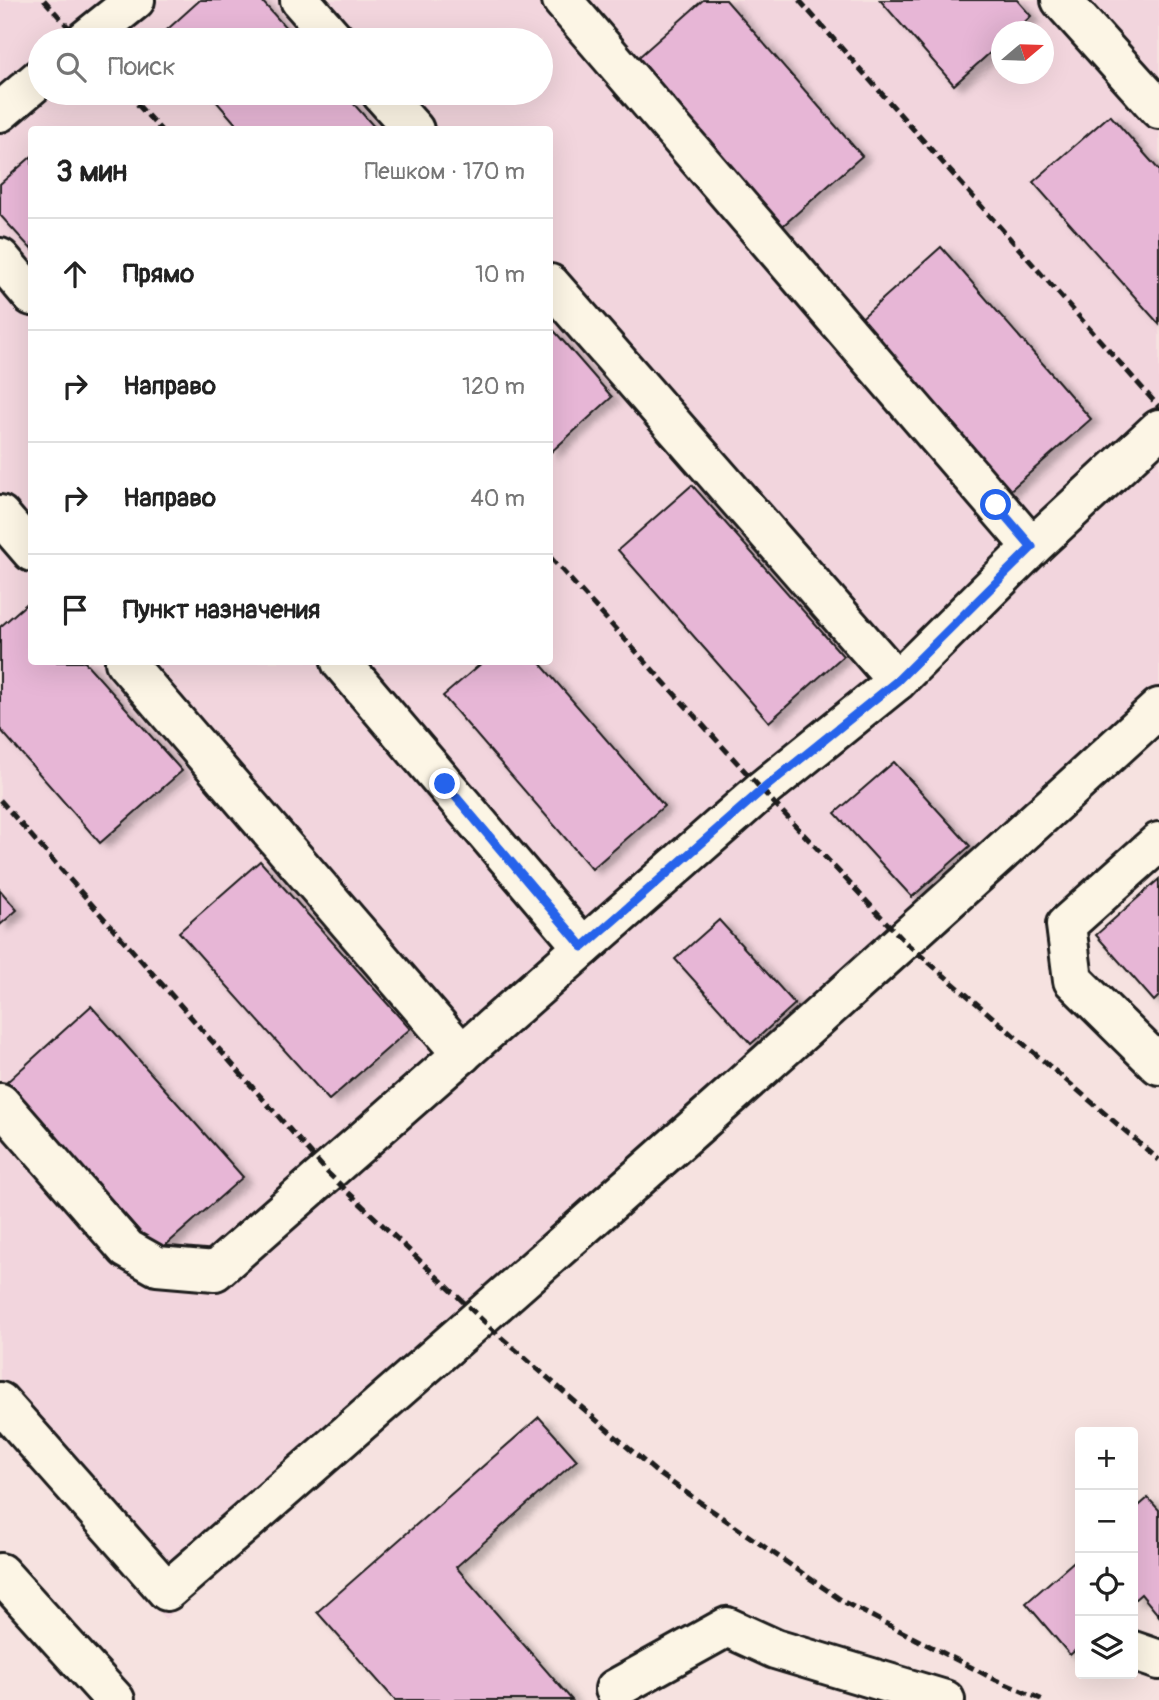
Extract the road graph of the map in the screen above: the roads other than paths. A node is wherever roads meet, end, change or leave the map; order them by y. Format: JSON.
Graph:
{"nodes":[{"id":1,"x":135,"y":0,"type":"edge"},
{"id":2,"x":300,"y":0,"type":"edge"},
{"id":3,"x":562,"y":0,"type":"edge"},
{"id":4,"x":1061,"y":0,"type":"edge"},
{"id":5,"x":100,"y":28,"type":"edge"},
{"id":6,"x":324,"y":28,"type":"edge"},
{"id":7,"x":28,"y":88,"type":"edge"},
{"id":8,"x":392,"y":105,"type":"edge"},
{"id":9,"x":1159,"y":109,"type":"edge"},
{"id":10,"x":0,"y":111,"type":"edge"},
{"id":11,"x":411,"y":126,"type":"edge"},
{"id":12,"x":0,"y":258,"type":"edge"},
{"id":13,"x":553,"y":287,"type":"edge"},
{"id":14,"x":28,"y":291,"type":"edge"},
{"id":15,"x":1159,"y":429,"type":"edge"},
{"id":16,"x":0,"y":515,"type":"edge"},
{"id":17,"x":28,"y":547,"type":"edge"},
{"id":18,"x":1032,"y":547,"type":"junction"},
{"id":19,"x":128,"y":665,"type":"edge"},
{"id":20,"x":344,"y":665,"type":"edge"},
{"id":21,"x":897,"y":681,"type":"junction"},
{"id":22,"x":1159,"y":709,"type":"edge"},
{"id":23,"x":1159,"y":842,"type":"edge"},
{"id":24,"x":583,"y":947,"type":"junction"},
{"id":25,"x":462,"y":1054,"type":"junction"},
{"id":26,"x":1159,"y":1065,"type":"edge"},
{"id":27,"x":0,"y":1103,"type":"edge"},
{"id":28,"x":0,"y":1402,"type":"edge"},
{"id":29,"x":0,"y":1573,"type":"edge"},
{"id":30,"x":1138,"y":1653,"type":"edge"},
{"id":31,"x":1159,"y":1660,"type":"edge"},
{"id":32,"x":615,"y":1689,"type":"dead end"},
{"id":33,"x":115,"y":1700,"type":"edge"},
{"id":34,"x":945,"y":1700,"type":"edge"}],
"edges":[{"from":1,"to":5,"type":"street"},
{"from":2,"to":6,"type":"street"},
{"from":3,"to":18,"type":"street"},
{"from":4,"to":9,"type":"street"},
{"from":7,"to":10,"type":"street"},
{"from":8,"to":11,"type":"street"},
{"from":12,"to":14,"type":"street"},
{"from":13,"to":21,"type":"street"},
{"from":15,"to":18,"type":"street"},
{"from":16,"to":17,"type":"street"},
{"from":18,"to":21,"type":"street"},
{"from":19,"to":25,"type":"street"},
{"from":20,"to":24,"type":"street"},
{"from":21,"to":24,"type":"street"},
{"from":22,"to":28,"type":"street"},
{"from":23,"to":26,"type":"street"},
{"from":24,"to":25,"type":"street"},
{"from":25,"to":27,"type":"street"},
{"from":29,"to":33,"type":"street"},
{"from":30,"to":31,"type":"street"},
{"from":32,"to":34,"type":"street"}]}
